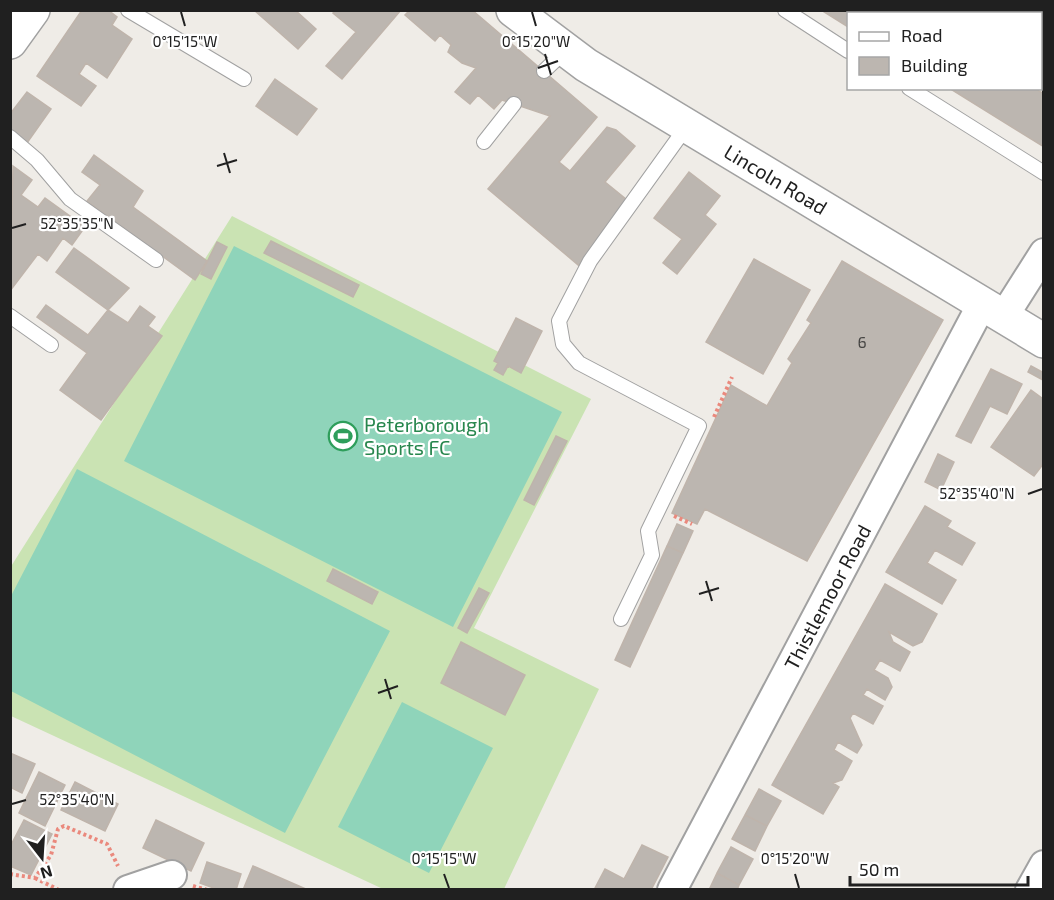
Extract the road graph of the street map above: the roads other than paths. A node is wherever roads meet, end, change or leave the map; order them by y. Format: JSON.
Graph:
{"nodes":[{"id":1,"x":33,"y":10,"type":"edge"},
{"id":2,"x":128,"y":10,"type":"edge"},
{"id":3,"x":513,"y":10,"type":"edge"},
{"id":4,"x":785,"y":10,"type":"edge"},
{"id":5,"x":10,"y":42,"type":"edge"},
{"id":6,"x":847,"y":50,"type":"edge"},
{"id":7,"x":244,"y":79,"type":"dead end"},
{"id":8,"x":912,"y":90,"type":"edge"},
{"id":9,"x":514,"y":104,"type":"dead end"},
{"id":10,"x":687,"y":126,"type":"junction"},
{"id":11,"x":10,"y":137,"type":"edge"},
{"id":12,"x":484,"y":142,"type":"dead end"},
{"id":13,"x":1044,"y":173,"type":"edge"},
{"id":14,"x":1044,"y":253,"type":"edge"},
{"id":15,"x":156,"y":260,"type":"dead end"},
{"id":16,"x":993,"y":310,"type":"junction"},
{"id":17,"x":10,"y":316,"type":"edge"},
{"id":18,"x":1044,"y":341,"type":"edge"},
{"id":19,"x":51,"y":345,"type":"dead end"},
{"id":20,"x":621,"y":619,"type":"dead end"},
{"id":21,"x":1044,"y":865,"type":"edge"},
{"id":22,"x":171,"y":875,"type":"dead end"},
{"id":23,"x":128,"y":889,"type":"edge"},
{"id":24,"x":672,"y":890,"type":"edge"},
{"id":25,"x":1030,"y":890,"type":"edge"}],
"edges":[{"from":1,"to":5,"type":"street"},
{"from":2,"to":7,"type":"lane"},
{"from":3,"to":10,"type":"street","name":"Lincoln Road"},
{"from":4,"to":6,"type":"lane"},
{"from":8,"to":13,"type":"lane"},
{"from":9,"to":12,"type":"lane"},
{"from":10,"to":16,"type":"street","name":"Lincoln Road"},
{"from":10,"to":20,"type":"lane"},
{"from":11,"to":15,"type":"lane"},
{"from":14,"to":16,"type":"street","name":"Thistlemoor Road"},
{"from":16,"to":18,"type":"street","name":"Lincoln Road"},
{"from":16,"to":24,"type":"street","name":"Thistlemoor Road"},
{"from":17,"to":19,"type":"lane"},
{"from":21,"to":25,"type":"street"},
{"from":22,"to":23,"type":"street"}]}
